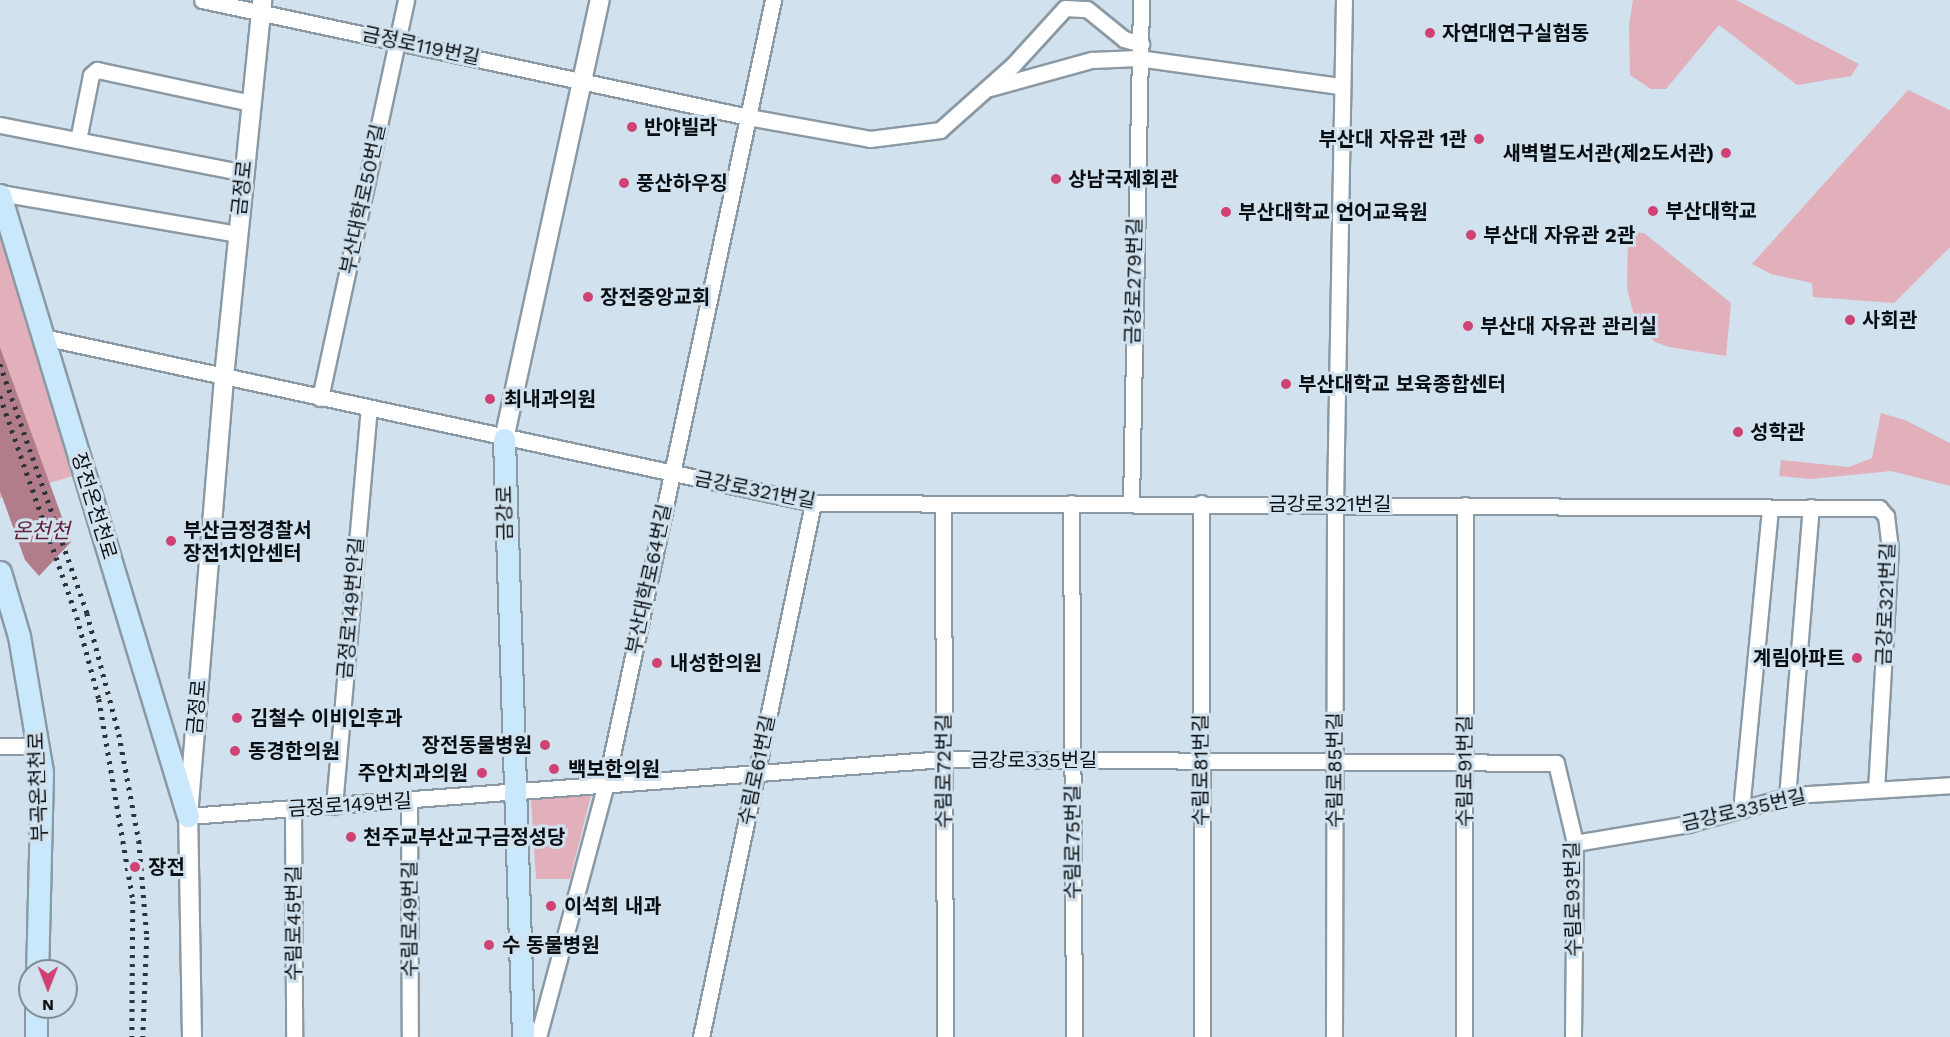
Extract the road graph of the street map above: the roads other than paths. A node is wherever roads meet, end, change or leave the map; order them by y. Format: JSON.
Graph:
{"nodes":[{"id":1,"x":202,"y":0,"type":"edge"},
{"id":2,"x":406,"y":0,"type":"edge"},
{"id":3,"x":600,"y":0,"type":"edge"},
{"id":4,"x":773,"y":0,"type":"edge"},
{"id":5,"x":1141,"y":0,"type":"edge"},
{"id":6,"x":1344,"y":0,"type":"edge"},
{"id":7,"x":261,"y":6,"type":"edge"},
{"id":8,"x":397,"y":40,"type":"junction"},
{"id":9,"x":1139,"y":51,"type":"junction"},
{"id":10,"x":582,"y":82,"type":"junction"},
{"id":11,"x":1341,"y":86,"type":"junction"},
{"id":12,"x":988,"y":89,"type":"junction"},
{"id":13,"x":251,"y":103,"type":"junction"},
{"id":14,"x":748,"y":117,"type":"junction"},
{"id":15,"x":0,"y":124,"type":"edge"},
{"id":16,"x":78,"y":140,"type":"junction"},
{"id":17,"x":244,"y":173,"type":"junction"},
{"id":18,"x":0,"y":194,"type":"edge"},
{"id":19,"x":238,"y":234,"type":"junction"},
{"id":20,"x":43,"y":337,"type":"junction"},
{"id":21,"x":224,"y":377,"type":"junction"},
{"id":22,"x":320,"y":398,"type":"junction"},
{"id":23,"x":369,"y":409,"type":"junction"},
{"id":24,"x":504,"y":439,"type":"junction"},
{"id":25,"x":672,"y":474,"type":"junction"},
{"id":26,"x":813,"y":503,"type":"junction"},
{"id":27,"x":1071,"y":503,"type":"junction"},
{"id":28,"x":1131,"y":503,"type":"junction"},
{"id":29,"x":1201,"y":503,"type":"junction"},
{"id":30,"x":1335,"y":504,"type":"junction"},
{"id":31,"x":942,"y":505,"type":"junction"},
{"id":32,"x":1465,"y":505,"type":"junction"},
{"id":33,"x":1811,"y":507,"type":"junction"},
{"id":34,"x":1770,"y":508,"type":"junction"},
{"id":35,"x":0,"y":572,"type":"edge"},
{"id":36,"x":0,"y":746,"type":"edge"},
{"id":37,"x":39,"y":746,"type":"junction"},
{"id":38,"x":944,"y":759,"type":"junction"},
{"id":39,"x":1073,"y":760,"type":"junction"},
{"id":40,"x":1202,"y":761,"type":"junction"},
{"id":41,"x":1335,"y":762,"type":"junction"},
{"id":42,"x":1465,"y":763,"type":"junction"},
{"id":43,"x":1556,"y":763,"type":"joint"},
{"id":44,"x":756,"y":774,"type":"junction"},
{"id":45,"x":606,"y":783,"type":"junction"},
{"id":46,"x":1950,"y":785,"type":"edge"},
{"id":47,"x":1876,"y":788,"type":"junction"},
{"id":48,"x":512,"y":794,"type":"junction"},
{"id":49,"x":1787,"y":797,"type":"junction"},
{"id":50,"x":409,"y":801,"type":"junction"},
{"id":51,"x":334,"y":806,"type":"junction"},
{"id":52,"x":293,"y":809,"type":"junction"},
{"id":53,"x":1742,"y":810,"type":"junction"},
{"id":54,"x":188,"y":816,"type":"junction"},
{"id":55,"x":1575,"y":843,"type":"junction"},
{"id":56,"x":37,"y":959,"type":"edge"},
{"id":57,"x":36,"y":1019,"type":"edge"},
{"id":58,"x":36,"y":1037,"type":"edge"},
{"id":59,"x":192,"y":1037,"type":"edge"},
{"id":60,"x":294,"y":1037,"type":"edge"},
{"id":61,"x":410,"y":1037,"type":"edge"},
{"id":62,"x":523,"y":1037,"type":"edge"},
{"id":63,"x":538,"y":1037,"type":"edge"},
{"id":64,"x":701,"y":1037,"type":"edge"},
{"id":65,"x":945,"y":1037,"type":"edge"},
{"id":66,"x":1074,"y":1037,"type":"edge"},
{"id":67,"x":1202,"y":1037,"type":"edge"},
{"id":68,"x":1334,"y":1037,"type":"edge"},
{"id":69,"x":1464,"y":1037,"type":"edge"},
{"id":70,"x":1573,"y":1037,"type":"edge"}],
"edges":[{"from":1,"to":7,"type":"street","name":"금정로119번길"},
{"from":2,"to":8,"type":"street","name":"부산대학로50번길"},
{"from":3,"to":10,"type":"street","name":"금강로"},
{"from":4,"to":14,"type":"street","name":"부산대학로64번길"},
{"from":5,"to":9,"type":"street","name":"금강로279번길"},
{"from":6,"to":11,"type":"street"},
{"from":7,"to":8,"type":"street","name":"금정로119번길"},
{"from":7,"to":13,"type":"street","name":"금정로"},
{"from":8,"to":10,"type":"street","name":"금정로119번길"},
{"from":8,"to":22,"type":"street","name":"부산대학로50번길"},
{"from":9,"to":11,"type":"street"},
{"from":9,"to":12,"type":"street"},
{"from":9,"to":12,"type":"street"},
{"from":9,"to":28,"type":"street","name":"금강로279번길"},
{"from":10,"to":14,"type":"street"},
{"from":10,"to":24,"type":"street","name":"금강로"},
{"from":11,"to":30,"type":"street"},
{"from":12,"to":14,"type":"street"},
{"from":13,"to":16,"type":"street"},
{"from":13,"to":17,"type":"street","name":"금정로"},
{"from":14,"to":25,"type":"street","name":"부산대학로64번길"},
{"from":15,"to":16,"type":"street"},
{"from":16,"to":17,"type":"street"},
{"from":17,"to":19,"type":"street","name":"금정로"},
{"from":18,"to":19,"type":"street"},
{"from":18,"to":20,"type":"main road","name":"장전온천천로"},
{"from":19,"to":21,"type":"street","name":"금정로"},
{"from":20,"to":21,"type":"street"},
{"from":20,"to":54,"type":"main road","name":"장전온천천로"},
{"from":21,"to":22,"type":"street"},
{"from":21,"to":54,"type":"street","name":"금정로"},
{"from":22,"to":23,"type":"street"},
{"from":23,"to":24,"type":"street"},
{"from":23,"to":51,"type":"street","name":"금정로149번안길"},
{"from":24,"to":25,"type":"street","name":"금강로321번길"},
{"from":24,"to":48,"type":"main road","name":"금강로"},
{"from":25,"to":26,"type":"street","name":"금강로321번길"},
{"from":25,"to":45,"type":"street","name":"부산대학로64번길"},
{"from":26,"to":31,"type":"street","name":"금강로321번길"},
{"from":26,"to":44,"type":"street","name":"수림로61번길"},
{"from":27,"to":28,"type":"street","name":"금강로321번길"},
{"from":27,"to":31,"type":"street","name":"금강로321번길"},
{"from":27,"to":39,"type":"street","name":"수림로75번길"},
{"from":28,"to":29,"type":"street","name":"금강로321번길"},
{"from":29,"to":30,"type":"street","name":"금강로321번길"},
{"from":29,"to":40,"type":"street","name":"수림로81번길"},
{"from":30,"to":32,"type":"street","name":"금강로321번길"},
{"from":30,"to":41,"type":"street","name":"수림로85번길"},
{"from":31,"to":38,"type":"street","name":"수림로72번길"},
{"from":32,"to":34,"type":"street","name":"금강로321번길"},
{"from":32,"to":42,"type":"street","name":"수림로91번길"},
{"from":33,"to":34,"type":"street","name":"금강로321번길"},
{"from":33,"to":47,"type":"street","name":"금강로321번길"},
{"from":33,"to":49,"type":"street"},
{"from":34,"to":53,"type":"street"},
{"from":35,"to":37,"type":"main road","name":"부곡온천천로"},
{"from":36,"to":37,"type":"street"},
{"from":37,"to":56,"type":"main road","name":"부곡온천천로"},
{"from":38,"to":39,"type":"street","name":"금강로335번길"},
{"from":38,"to":44,"type":"street","name":"금강로335번길"},
{"from":38,"to":65,"type":"street","name":"수림로72번길"},
{"from":39,"to":40,"type":"street","name":"금강로335번길"},
{"from":39,"to":66,"type":"street","name":"수림로75번길"},
{"from":40,"to":41,"type":"street","name":"금강로335번길"},
{"from":40,"to":67,"type":"street","name":"수림로81번길"},
{"from":41,"to":42,"type":"street","name":"금강로335번길"},
{"from":41,"to":68,"type":"street","name":"수림로85번길"},
{"from":42,"to":43,"type":"street","name":"금강로335번길"},
{"from":42,"to":69,"type":"street","name":"수림로91번길"},
{"from":43,"to":55,"type":"street","name":"수림로93번길"},
{"from":44,"to":45,"type":"street","name":"금강로335번길"},
{"from":44,"to":64,"type":"street","name":"수림로61번길"},
{"from":45,"to":48,"type":"street","name":"금강로335번길"},
{"from":45,"to":63,"type":"street","name":"부산대학로64번길"},
{"from":46,"to":47,"type":"street","name":"금강로335번길"},
{"from":47,"to":49,"type":"street","name":"금강로335번길"},
{"from":48,"to":50,"type":"street","name":"금정로149번길"},
{"from":48,"to":62,"type":"main road","name":"금강로"},
{"from":49,"to":53,"type":"street","name":"금강로335번길"},
{"from":50,"to":51,"type":"street","name":"금정로149번길"},
{"from":50,"to":61,"type":"street","name":"수림로49번길"},
{"from":51,"to":52,"type":"street","name":"금정로149번길"},
{"from":52,"to":54,"type":"street","name":"금정로149번길"},
{"from":52,"to":60,"type":"street","name":"수림로45번길"},
{"from":53,"to":55,"type":"street","name":"금강로335번길"},
{"from":54,"to":59,"type":"street","name":"금정로"},
{"from":55,"to":70,"type":"street","name":"수림로93번길"},
{"from":57,"to":58,"type":"main road"}]}
